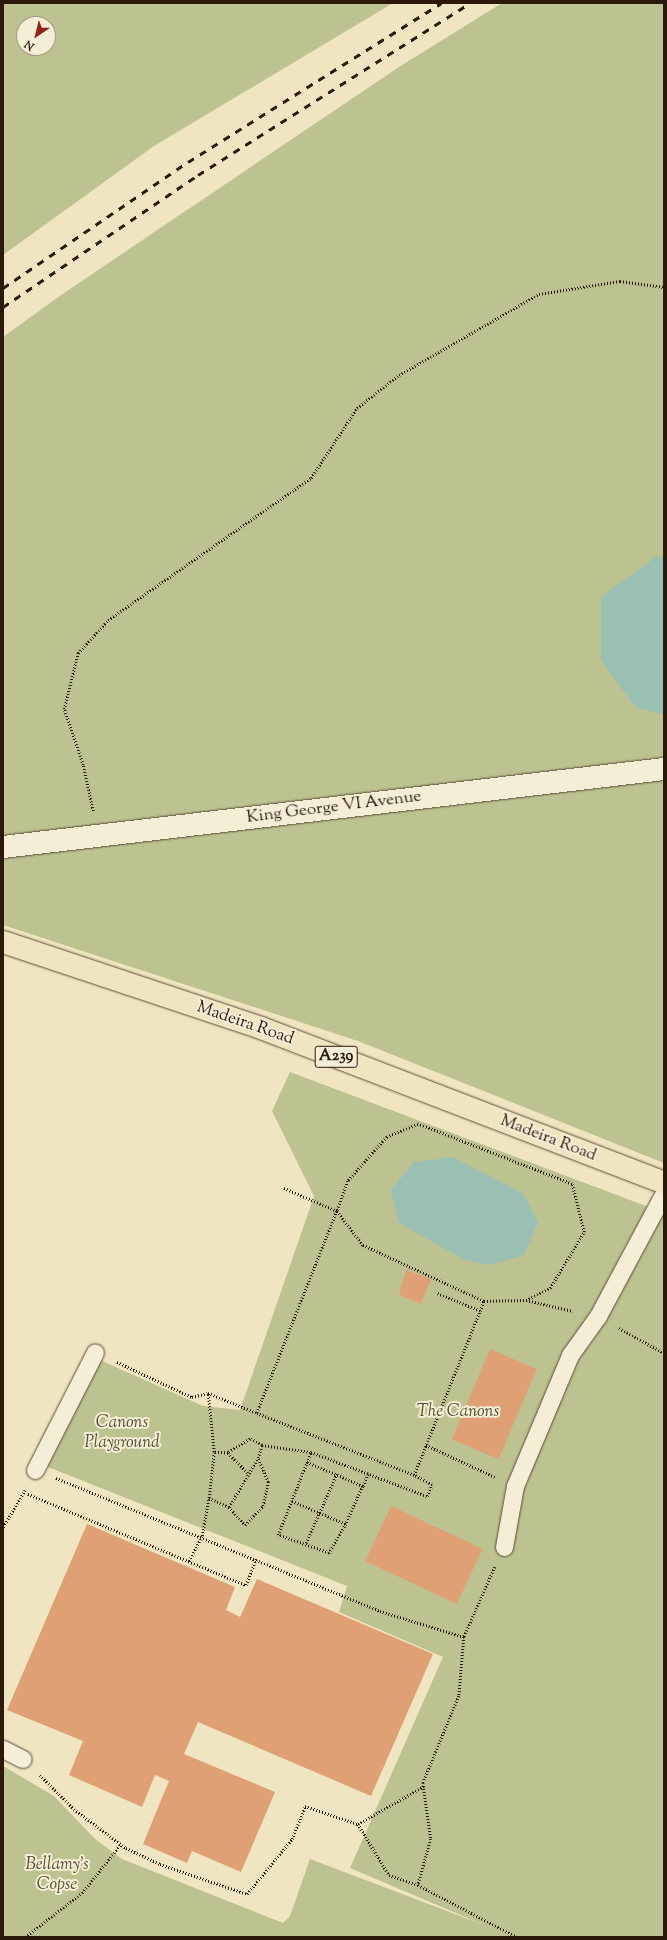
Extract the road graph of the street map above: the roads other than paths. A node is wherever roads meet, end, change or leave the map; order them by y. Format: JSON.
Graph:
{"nodes":[{"id":1,"x":664,"y":769,"type":"edge"},
{"id":2,"x":3,"y":847,"type":"edge"},
{"id":3,"x":3,"y":942,"type":"edge"},
{"id":4,"x":664,"y":1183,"type":"edge"},
{"id":5,"x":664,"y":1193,"type":"edge"},
{"id":6,"x":95,"y":1352,"type":"road end"},
{"id":7,"x":35,"y":1470,"type":"road end"},
{"id":8,"x":504,"y":1547,"type":"road end"},
{"id":9,"x":3,"y":1749,"type":"edge"},
{"id":10,"x":23,"y":1759,"type":"road end"}],
"edges":[{"from":1,"to":2,"type":"street","name":"King George VI Avenue"},
{"from":3,"to":4,"type":"main road","name":"Madeira Road","number":"A239"},
{"from":5,"to":8,"type":"lane"},
{"from":6,"to":7,"type":"lane"},
{"from":9,"to":10,"type":"lane"}]}
